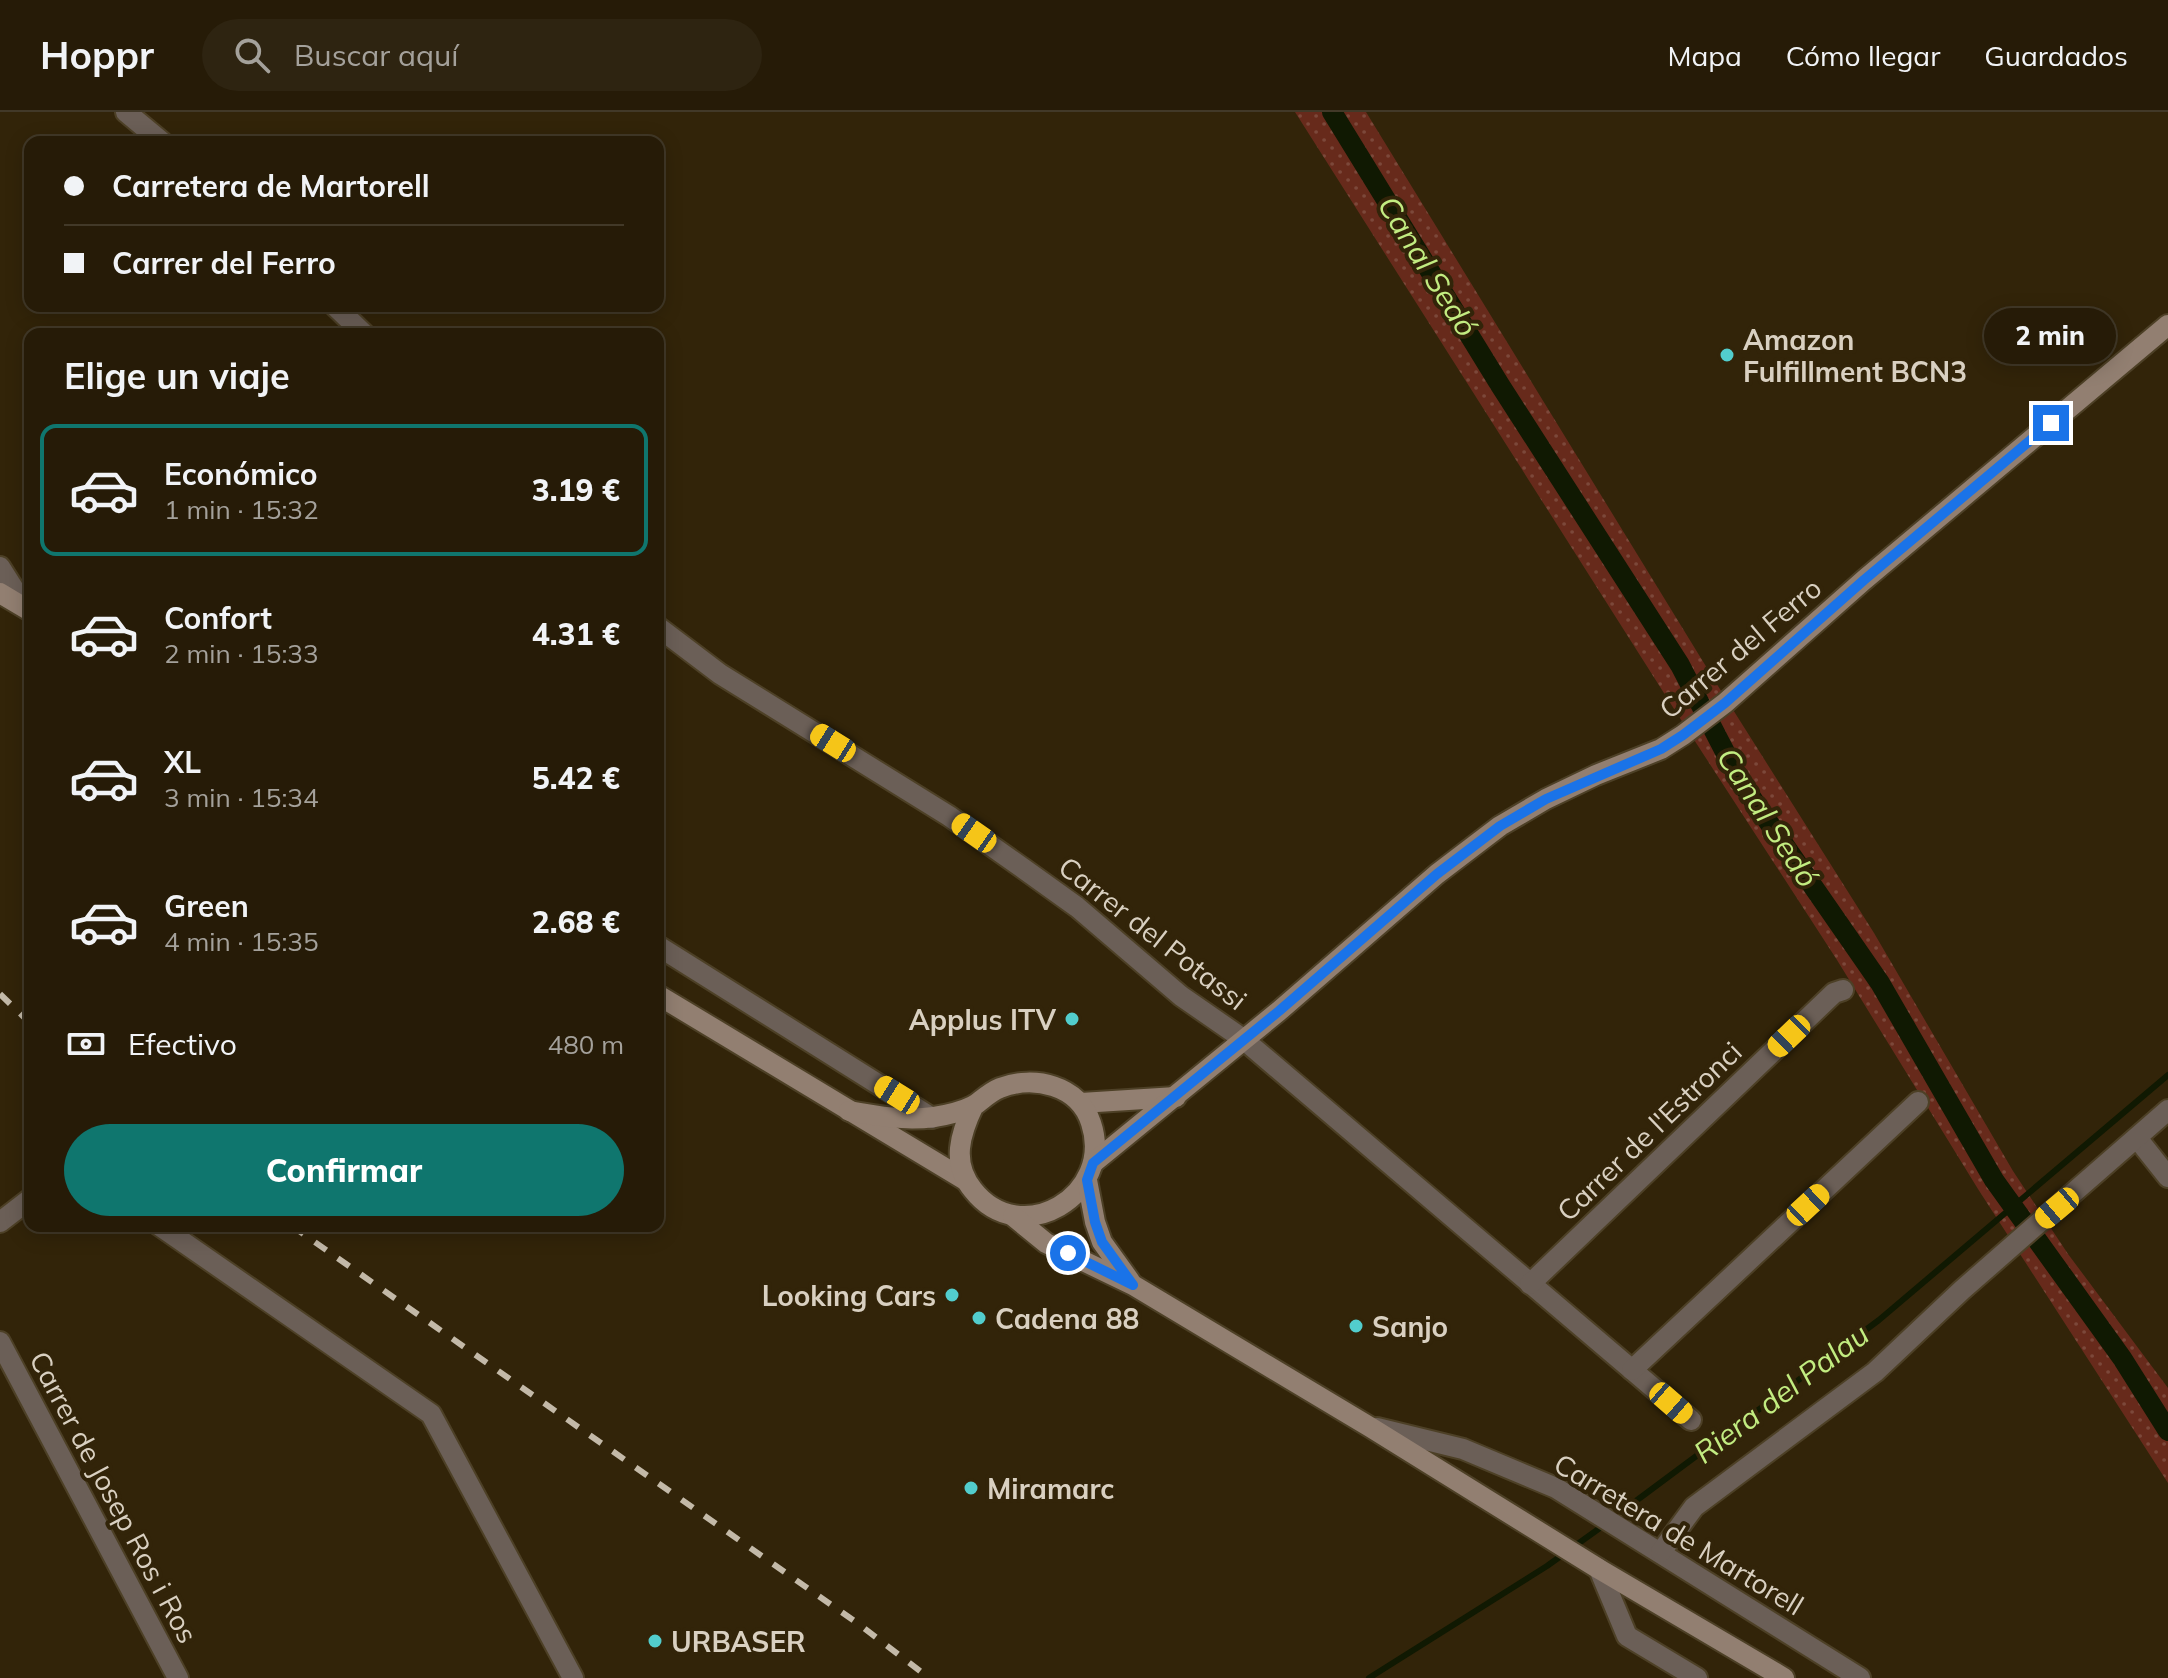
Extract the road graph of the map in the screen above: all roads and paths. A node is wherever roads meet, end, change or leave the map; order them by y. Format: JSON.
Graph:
{"nodes":[{"id":1,"x":126,"y":112,"type":"edge"},
{"id":2,"x":155,"y":136,"type":"edge"},
{"id":3,"x":341,"y":312,"type":"edge"},
{"id":4,"x":2168,"y":325,"type":"edge"},
{"id":5,"x":358,"y":328,"type":"edge"},
{"id":6,"x":0,"y":567,"type":"edge"},
{"id":7,"x":0,"y":593,"type":"edge"},
{"id":8,"x":24,"y":604,"type":"edge"},
{"id":9,"x":24,"y":608,"type":"edge"},
{"id":10,"x":664,"y":632,"type":"edge"},
{"id":11,"x":664,"y":950,"type":"edge"},
{"id":12,"x":1843,"y":990,"type":"dead end"},
{"id":13,"x":664,"y":999,"type":"edge"},
{"id":14,"x":1243,"y":1039,"type":"junction"},
{"id":15,"x":1176,"y":1097,"type":"junction"},
{"id":16,"x":1918,"y":1102,"type":"dead end"},
{"id":17,"x":1081,"y":1103,"type":"junction"},
{"id":18,"x":974,"y":1105,"type":"junction"},
{"id":19,"x":2168,"y":1110,"type":"edge"},
{"id":20,"x":849,"y":1111,"type":"junction"},
{"id":21,"x":932,"y":1118,"type":"junction"},
{"id":22,"x":2137,"y":1138,"type":"junction"},
{"id":23,"x":1090,"y":1172,"type":"junction"},
{"id":24,"x":2168,"y":1177,"type":"edge"},
{"id":25,"x":965,"y":1180,"type":"junction"},
{"id":26,"x":24,"y":1204,"type":"edge"},
{"id":27,"x":1013,"y":1216,"type":"junction"},
{"id":28,"x":0,"y":1222,"type":"edge"},
{"id":29,"x":169,"y":1232,"type":"edge"},
{"id":30,"x":1530,"y":1284,"type":"junction"},
{"id":31,"x":1133,"y":1285,"type":"junction"},
{"id":32,"x":0,"y":1342,"type":"edge"},
{"id":33,"x":1632,"y":1370,"type":"junction"},
{"id":34,"x":1691,"y":1420,"type":"dead end"},
{"id":35,"x":1370,"y":1427,"type":"junction"},
{"id":36,"x":1661,"y":1552,"type":"junction"},
{"id":37,"x":1599,"y":1569,"type":"junction"},
{"id":38,"x":178,"y":1678,"type":"edge"},
{"id":39,"x":573,"y":1678,"type":"edge"},
{"id":40,"x":1697,"y":1678,"type":"edge"},
{"id":41,"x":1784,"y":1678,"type":"edge"},
{"id":42,"x":1860,"y":1678,"type":"edge"}],
"edges":[{"from":1,"to":2,"type":"street"},
{"from":3,"to":5,"type":"street"},
{"from":4,"to":14,"type":"main road","name":"Carrer del Ferro"},
{"from":6,"to":8,"type":"street"},
{"from":7,"to":9,"type":"main road"},
{"from":10,"to":14,"type":"street","name":"Carrer del Potassi"},
{"from":11,"to":21,"type":"street"},
{"from":12,"to":30,"type":"street","name":"Carrer de l'Estronci"},
{"from":13,"to":20,"type":"main road","name":"Carretera de Martorell"},
{"from":14,"to":15,"type":"main road","name":"Carrer del Ferro"},
{"from":14,"to":30,"type":"street","name":"Carrer del Potassi"},
{"from":15,"to":17,"type":"main road"},
{"from":15,"to":23,"type":"main road","name":"Carrer del Ferro"},
{"from":16,"to":33,"type":"street"},
{"from":17,"to":18,"type":"main road","name":"Carretera de Martorell"},
{"from":17,"to":23,"type":"main road","name":"Carretera de Martorell"},
{"from":18,"to":21,"type":"main road","name":"Carretera de Martorell"},
{"from":18,"to":25,"type":"main road"},
{"from":19,"to":22,"type":"street"},
{"from":20,"to":21,"type":"main road","name":"Carretera de Martorell"},
{"from":20,"to":25,"type":"main road","name":"Carretera de Martorell"},
{"from":22,"to":24,"type":"street"},
{"from":22,"to":36,"type":"street"},
{"from":23,"to":27,"type":"main road"},
{"from":23,"to":31,"type":"main road","name":"Carretera de Martorell"},
{"from":25,"to":27,"type":"main road","name":"Carretera de Martorell"},
{"from":26,"to":28,"type":"street"},
{"from":27,"to":31,"type":"main road","name":"Carretera de Martorell"},
{"from":29,"to":39,"type":"street"},
{"from":30,"to":33,"type":"street","name":"Carrer del Potassi"},
{"from":31,"to":35,"type":"main road","name":"Carretera de Martorell"},
{"from":32,"to":38,"type":"street","name":"Carrer de Josep Ros i Ros"},
{"from":33,"to":34,"type":"street","name":"Carrer del Potassi"},
{"from":35,"to":36,"type":"street","name":"Carretera de Martorell"},
{"from":35,"to":37,"type":"main road","name":"Carretera de Martorell"},
{"from":36,"to":42,"type":"street","name":"Carretera de Martorell"},
{"from":37,"to":40,"type":"street"},
{"from":37,"to":41,"type":"main road","name":"Carretera de Martorell"}]}
